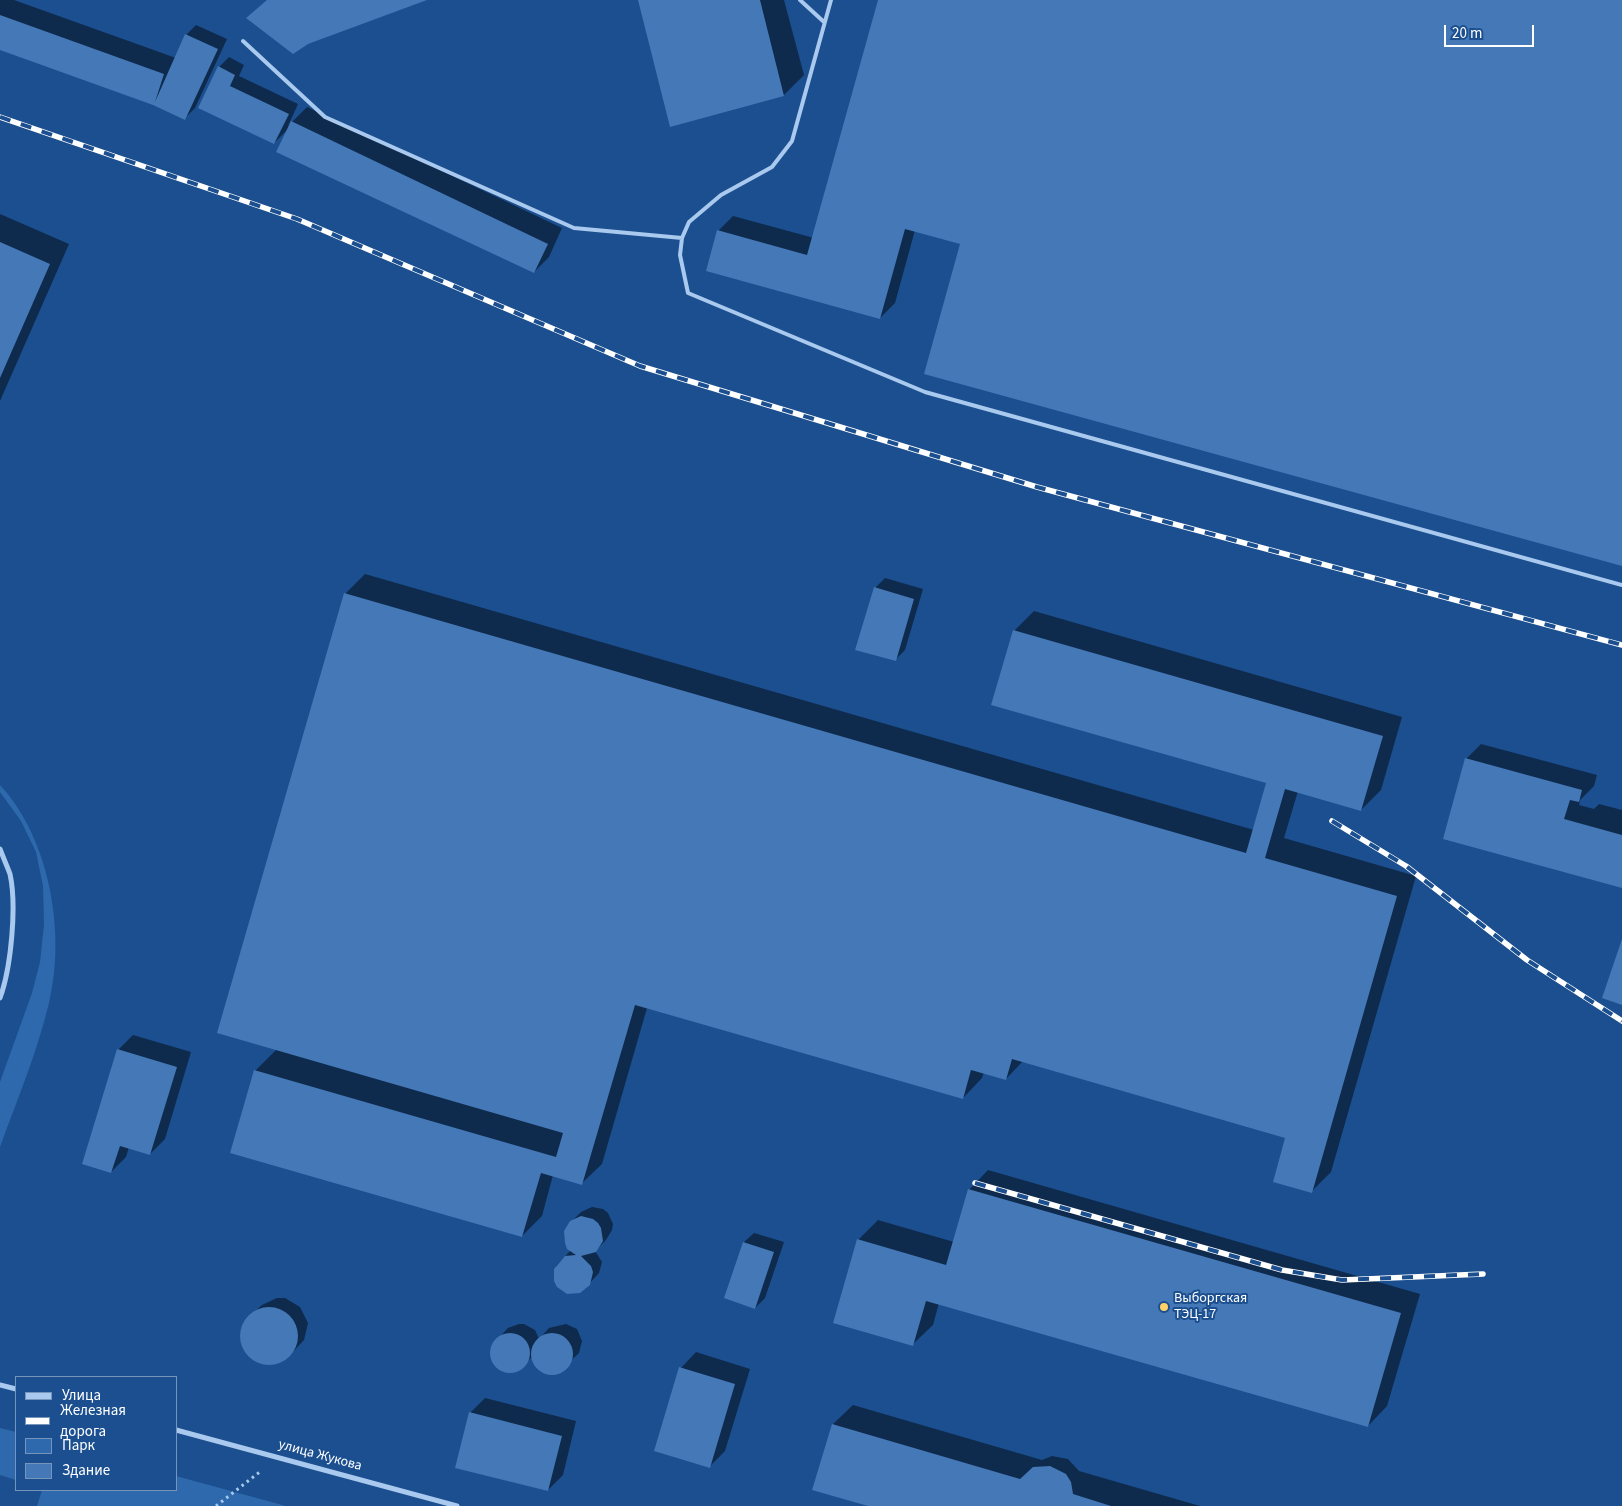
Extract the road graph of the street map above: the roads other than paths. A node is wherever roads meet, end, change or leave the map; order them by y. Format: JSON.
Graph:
{"nodes":[{"id":1,"x":800,"y":0,"type":"edge"},
{"id":2,"x":831,"y":0,"type":"edge"},
{"id":3,"x":824,"y":22,"type":"junction"},
{"id":4,"x":243,"y":41,"type":"dead end"},
{"id":5,"x":682,"y":238,"type":"junction"},
{"id":6,"x":1622,"y":585,"type":"edge"},
{"id":7,"x":0,"y":849,"type":"edge"},
{"id":8,"x":0,"y":998,"type":"edge"},
{"id":9,"x":0,"y":1385,"type":"edge"},
{"id":10,"x":15,"y":1389,"type":"edge"},
{"id":11,"x":178,"y":1431,"type":"edge"},
{"id":12,"x":457,"y":1506,"type":"edge"}],
"edges":[{"from":1,"to":3,"type":"lane"},
{"from":2,"to":3,"type":"lane"},
{"from":3,"to":5,"type":"lane"},
{"from":4,"to":5,"type":"lane"},
{"from":5,"to":6,"type":"lane"},
{"from":7,"to":8,"type":"street"},
{"from":9,"to":10,"type":"street"},
{"from":11,"to":12,"type":"street","name":"улица Жукова"}]}
